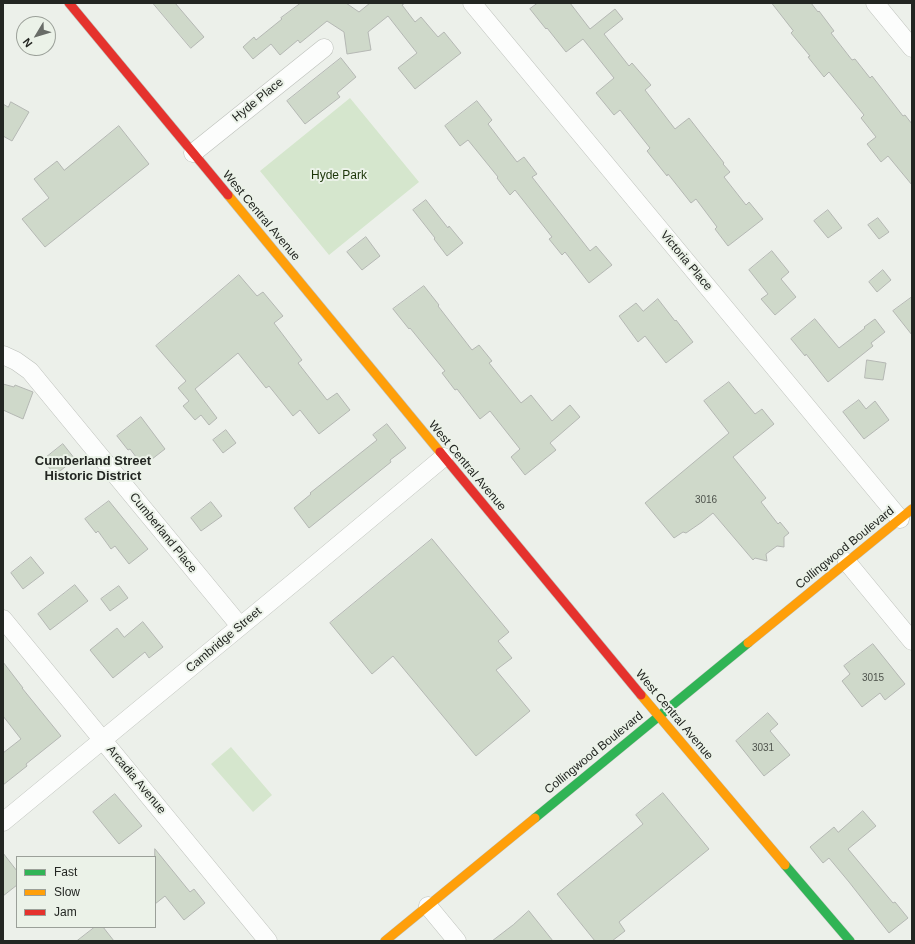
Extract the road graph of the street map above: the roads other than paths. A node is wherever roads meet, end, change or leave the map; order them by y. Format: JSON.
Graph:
{"nodes":[{"id":1,"x":69,"y":3,"type":"edge"},
{"id":2,"x":472,"y":3,"type":"edge"},
{"id":3,"x":875,"y":3,"type":"edge"},
{"id":4,"x":324,"y":48,"type":"dead end"},
{"id":5,"x":912,"y":48,"type":"edge"},
{"id":6,"x":193,"y":152,"type":"junction"},
{"id":7,"x":3,"y":355,"type":"edge"},
{"id":8,"x":444,"y":457,"type":"junction"},
{"id":9,"x":906,"y":514,"type":"edge"},
{"id":10,"x":847,"y":562,"type":"junction"},
{"id":11,"x":3,"y":619,"type":"edge"},
{"id":12,"x":240,"y":626,"type":"junction"},
{"id":13,"x":912,"y":641,"type":"edge"},
{"id":14,"x":658,"y":716,"type":"junction"},
{"id":15,"x":102,"y":740,"type":"junction"},
{"id":16,"x":3,"y":822,"type":"edge"},
{"id":17,"x":428,"y":906,"type":"junction"},
{"id":18,"x":268,"y":941,"type":"edge"},
{"id":19,"x":385,"y":941,"type":"edge"},
{"id":20,"x":457,"y":941,"type":"edge"},
{"id":21,"x":850,"y":941,"type":"edge"}],
"edges":[{"from":1,"to":6,"type":"main road","name":"West Central Avenue"},
{"from":2,"to":9,"type":"street","name":"Victoria Place"},
{"from":3,"to":5,"type":"street"},
{"from":4,"to":6,"type":"street","name":"Hyde Place"},
{"from":6,"to":8,"type":"main road","name":"West Central Avenue"},
{"from":7,"to":12,"type":"street","name":"Cumberland Place"},
{"from":8,"to":12,"type":"street","name":"Cambridge Street"},
{"from":8,"to":14,"type":"main road","name":"West Central Avenue"},
{"from":9,"to":10,"type":"main road","name":"Collingwood Boulevard"},
{"from":10,"to":13,"type":"street"},
{"from":10,"to":14,"type":"main road","name":"Collingwood Boulevard"},
{"from":11,"to":15,"type":"street","name":"Arcadia Avenue"},
{"from":12,"to":15,"type":"street","name":"Cambridge Street"},
{"from":14,"to":17,"type":"main road","name":"Collingwood Boulevard"},
{"from":14,"to":21,"type":"main road","name":"West Central Avenue"},
{"from":15,"to":16,"type":"street","name":"Cambridge Street"},
{"from":15,"to":18,"type":"street","name":"Arcadia Avenue"},
{"from":17,"to":19,"type":"main road","name":"Collingwood Boulevard"},
{"from":17,"to":20,"type":"street"}]}
